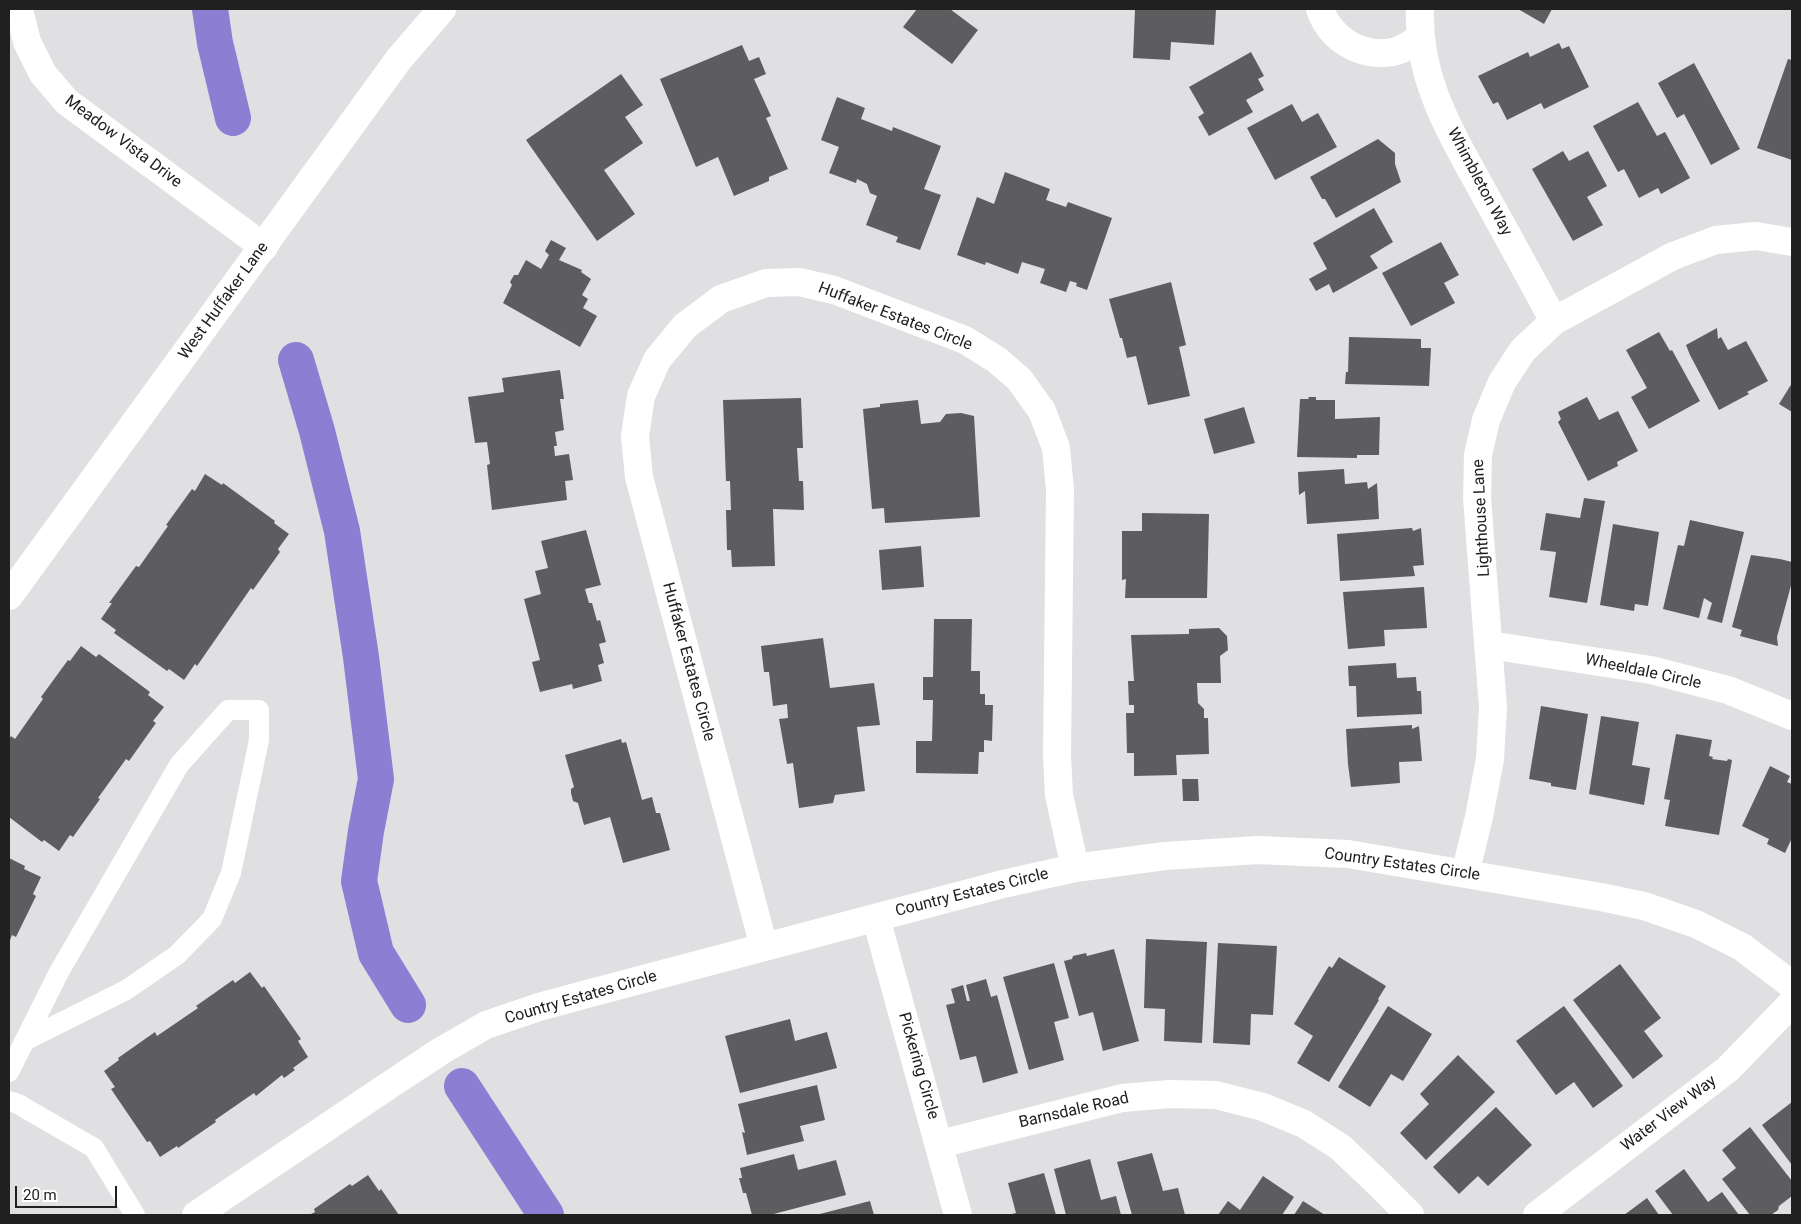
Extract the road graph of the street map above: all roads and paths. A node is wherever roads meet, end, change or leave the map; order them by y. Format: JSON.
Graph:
{"nodes":[{"id":1,"x":19,"y":9,"type":"edge"},
{"id":2,"x":442,"y":9,"type":"edge"},
{"id":3,"x":1320,"y":9,"type":"edge"},
{"id":4,"x":1420,"y":9,"type":"edge"},
{"id":5,"x":1421,"y":38,"type":"junction"},
{"id":6,"x":1792,"y":242,"type":"edge"},
{"id":7,"x":264,"y":247,"type":"junction"},
{"id":8,"x":1554,"y":320,"type":"junction"},
{"id":9,"x":9,"y":596,"type":"edge"},
{"id":10,"x":1489,"y":645,"type":"junction"},
{"id":11,"x":1792,"y":716,"type":"edge"},
{"id":12,"x":1075,"y":868,"type":"junction"},
{"id":13,"x":1465,"y":874,"type":"junction"},
{"id":14,"x":876,"y":918,"type":"junction"},
{"id":15,"x":764,"y":948,"type":"junction"},
{"id":16,"x":1792,"y":985,"type":"edge"},
{"id":17,"x":1792,"y":1003,"type":"edge"},
{"id":18,"x":24,"y":1041,"type":"junction"},
{"id":19,"x":9,"y":1072,"type":"edge"},
{"id":20,"x":9,"y":1101,"type":"edge"},
{"id":21,"x":940,"y":1144,"type":"junction"},
{"id":22,"x":135,"y":1215,"type":"edge"},
{"id":23,"x":196,"y":1215,"type":"edge"},
{"id":24,"x":958,"y":1215,"type":"edge"},
{"id":25,"x":1410,"y":1215,"type":"edge"},
{"id":26,"x":1537,"y":1215,"type":"edge"}],
"edges":[{"from":1,"to":7,"type":"street","name":"Meadow Vista Drive"},
{"from":2,"to":7,"type":"street","name":"West Huffaker Lane"},
{"from":3,"to":5,"type":"street"},
{"from":4,"to":5,"type":"street","name":"Whimbleton Way"},
{"from":5,"to":8,"type":"street","name":"Whimbleton Way"},
{"from":6,"to":8,"type":"street","name":"Lighthouse Lane"},
{"from":7,"to":9,"type":"street","name":"West Huffaker Lane"},
{"from":8,"to":10,"type":"street","name":"Lighthouse Lane"},
{"from":10,"to":11,"type":"street","name":"Wheeldale Circle"},
{"from":10,"to":13,"type":"street","name":"Lighthouse Lane"},
{"from":12,"to":13,"type":"street","name":"Country Estates Circle"},
{"from":12,"to":14,"type":"street","name":"Country Estates Circle"},
{"from":12,"to":15,"type":"street","name":"Huffaker Estates Circle"},
{"from":13,"to":16,"type":"street","name":"Country Estates Circle"},
{"from":14,"to":15,"type":"street","name":"Country Estates Circle"},
{"from":14,"to":21,"type":"street","name":"Pickering Circle"},
{"from":15,"to":23,"type":"street","name":"Country Estates Circle"},
{"from":17,"to":26,"type":"street","name":"Water View Way"},
{"from":18,"to":18,"type":"lane"},
{"from":18,"to":19,"type":"lane"},
{"from":20,"to":22,"type":"lane"},
{"from":21,"to":24,"type":"street","name":"Pickering Circle"},
{"from":21,"to":25,"type":"street","name":"Barnsdale Road"}]}
